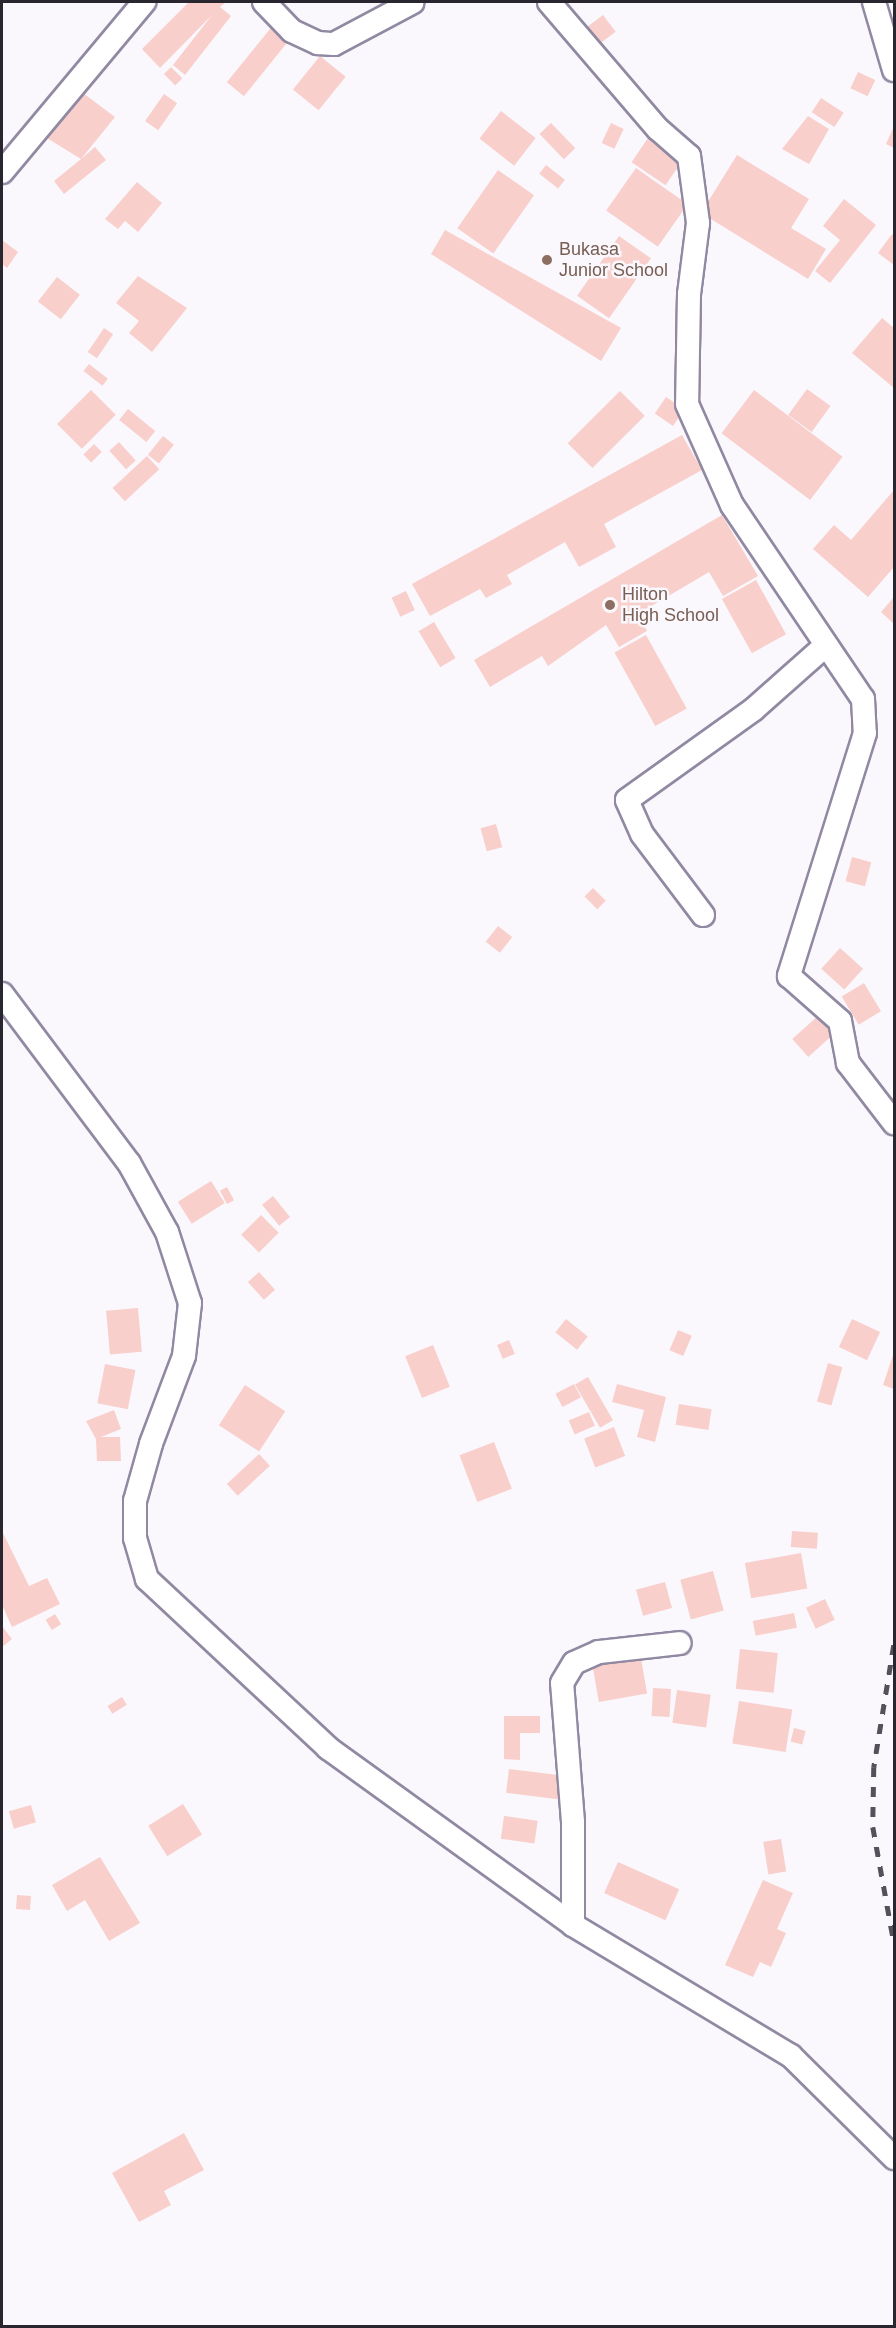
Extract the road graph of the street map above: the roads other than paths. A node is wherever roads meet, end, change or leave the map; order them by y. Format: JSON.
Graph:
{"nodes":[{"id":1,"x":144,"y":2,"type":"edge"},
{"id":2,"x":264,"y":2,"type":"edge"},
{"id":3,"x":413,"y":2,"type":"edge"},
{"id":4,"x":549,"y":2,"type":"edge"},
{"id":5,"x":874,"y":2,"type":"edge"},
{"id":6,"x":894,"y":70,"type":"edge"},
{"id":7,"x":2,"y":172,"type":"edge"},
{"id":8,"x":826,"y":645,"type":"junction"},
{"id":9,"x":703,"y":915,"type":"dead end"},
{"id":10,"x":2,"y":994,"type":"edge"},
{"id":11,"x":894,"y":1122,"type":"edge"},
{"id":12,"x":680,"y":1643,"type":"dead end"},
{"id":13,"x":573,"y":1925,"type":"junction"},
{"id":14,"x":894,"y":2158,"type":"edge"}],
"edges":[{"from":1,"to":7,"type":"street"},
{"from":2,"to":3,"type":"street"},
{"from":4,"to":8,"type":"street"},
{"from":5,"to":6,"type":"street"},
{"from":8,"to":9,"type":"street"},
{"from":8,"to":11,"type":"street"},
{"from":10,"to":13,"type":"street"},
{"from":12,"to":13,"type":"street"},
{"from":13,"to":14,"type":"street"}]}
